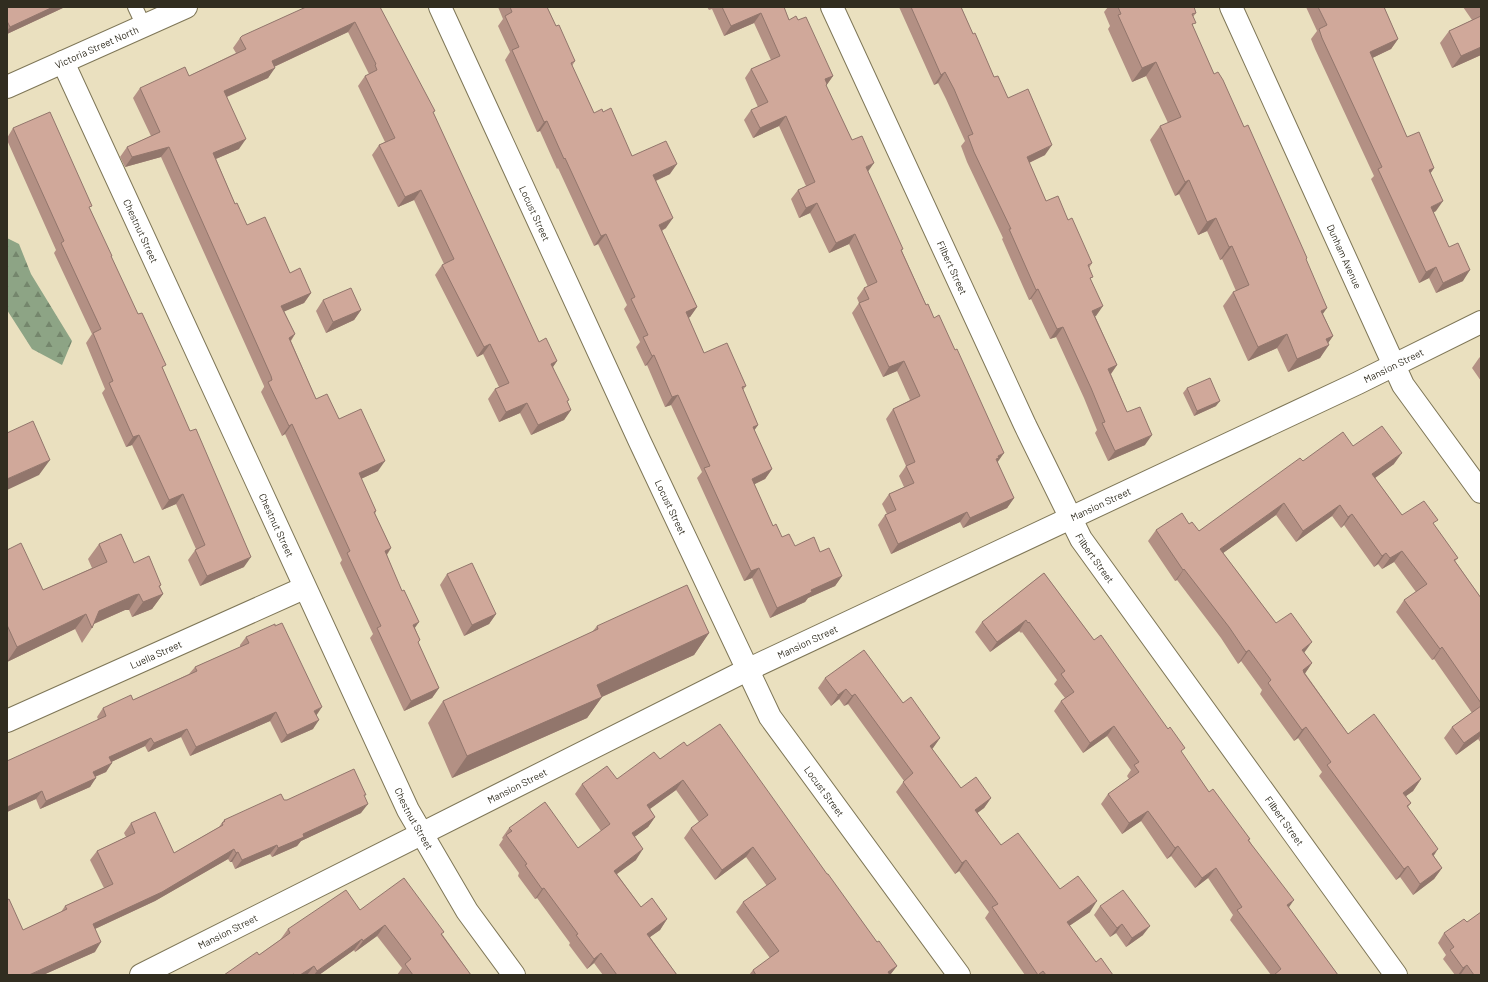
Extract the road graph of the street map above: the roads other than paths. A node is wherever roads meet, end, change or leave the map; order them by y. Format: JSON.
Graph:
{"nodes":[{"id":1,"x":440,"y":7,"type":"edge"},
{"id":2,"x":832,"y":7,"type":"edge"},
{"id":3,"x":1230,"y":7,"type":"edge"},
{"id":4,"x":181,"y":8,"type":"edge"},
{"id":5,"x":140,"y":16,"type":"edge"},
{"id":6,"x":63,"y":62,"type":"junction"},
{"id":7,"x":7,"y":87,"type":"edge"},
{"id":8,"x":1481,"y":322,"type":"edge"},
{"id":9,"x":1393,"y":365,"type":"junction"},
{"id":10,"x":1481,"y":492,"type":"edge"},
{"id":11,"x":1070,"y":518,"type":"junction"},
{"id":12,"x":304,"y":588,"type":"junction"},
{"id":13,"x":747,"y":670,"type":"junction"},
{"id":14,"x":7,"y":721,"type":"edge"},
{"id":15,"x":421,"y":833,"type":"junction"},
{"id":16,"x":141,"y":975,"type":"edge"},
{"id":17,"x":514,"y":975,"type":"edge"},
{"id":18,"x":959,"y":975,"type":"edge"},
{"id":19,"x":1396,"y":975,"type":"edge"}],
"edges":[{"from":1,"to":13,"type":"street","name":"Locust Street"},
{"from":2,"to":11,"type":"street","name":"Filbert Street"},
{"from":3,"to":9,"type":"street","name":"Dunham Avenue"},
{"from":4,"to":5,"type":"street","name":"Victoria Street North"},
{"from":5,"to":6,"type":"street","name":"Victoria Street North"},
{"from":6,"to":7,"type":"street","name":"Victoria Street North"},
{"from":6,"to":12,"type":"street","name":"Chestnut Street"},
{"from":8,"to":9,"type":"street","name":"Mansion Street"},
{"from":9,"to":10,"type":"street","name":"Dunham Avenue"},
{"from":9,"to":11,"type":"street","name":"Mansion Street"},
{"from":11,"to":13,"type":"street","name":"Mansion Street"},
{"from":11,"to":19,"type":"street","name":"Filbert Street"},
{"from":12,"to":14,"type":"street","name":"Luella Street"},
{"from":12,"to":15,"type":"street","name":"Chestnut Street"},
{"from":13,"to":15,"type":"street","name":"Mansion Street"},
{"from":13,"to":18,"type":"street","name":"Locust Street"},
{"from":15,"to":16,"type":"street","name":"Mansion Street"},
{"from":15,"to":17,"type":"street","name":"Chestnut Street"}]}
